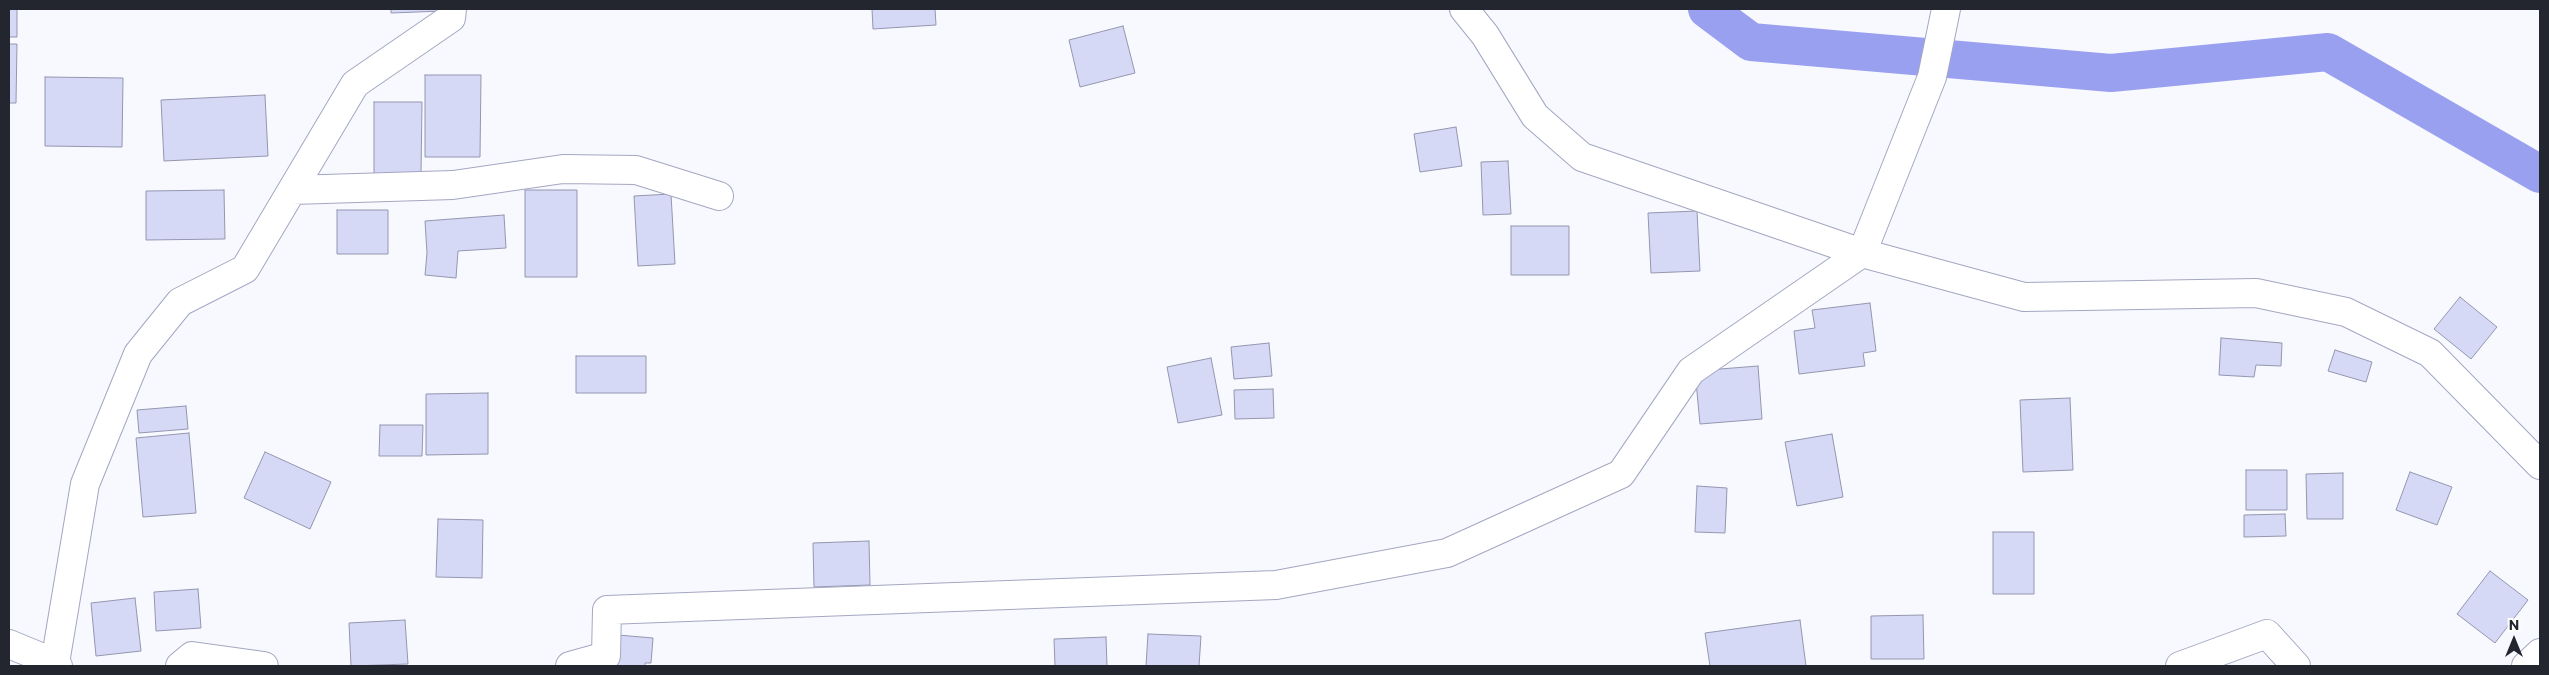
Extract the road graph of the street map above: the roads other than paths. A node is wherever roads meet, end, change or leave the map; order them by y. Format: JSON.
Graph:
{"nodes":[{"id":1,"x":452,"y":9,"type":"edge"},
{"id":2,"x":1464,"y":9,"type":"edge"},
{"id":3,"x":1946,"y":9,"type":"edge"},
{"id":4,"x":292,"y":190,"type":"junction"},
{"id":5,"x":720,"y":196,"type":"dead end"},
{"id":6,"x":1862,"y":253,"type":"junction"},
{"id":7,"x":2540,"y":465,"type":"edge"},
{"id":8,"x":9,"y":644,"type":"edge"},
{"id":9,"x":2540,"y":653,"type":"edge"},
{"id":10,"x":56,"y":664,"type":"edge"},
{"id":11,"x":180,"y":666,"type":"edge"},
{"id":12,"x":264,"y":666,"type":"edge"},
{"id":13,"x":570,"y":666,"type":"edge"},
{"id":14,"x":2180,"y":666,"type":"edge"},
{"id":15,"x":2296,"y":666,"type":"edge"},
{"id":16,"x":2526,"y":666,"type":"edge"}],
"edges":[{"from":1,"to":4,"type":"street"},
{"from":2,"to":6,"type":"street"},
{"from":3,"to":6,"type":"street"},
{"from":4,"to":5,"type":"street"},
{"from":4,"to":10,"type":"street"},
{"from":6,"to":7,"type":"street"},
{"from":6,"to":13,"type":"street"},
{"from":8,"to":10,"type":"street"},
{"from":9,"to":16,"type":"street"},
{"from":11,"to":12,"type":"street"},
{"from":14,"to":15,"type":"street"}]}
